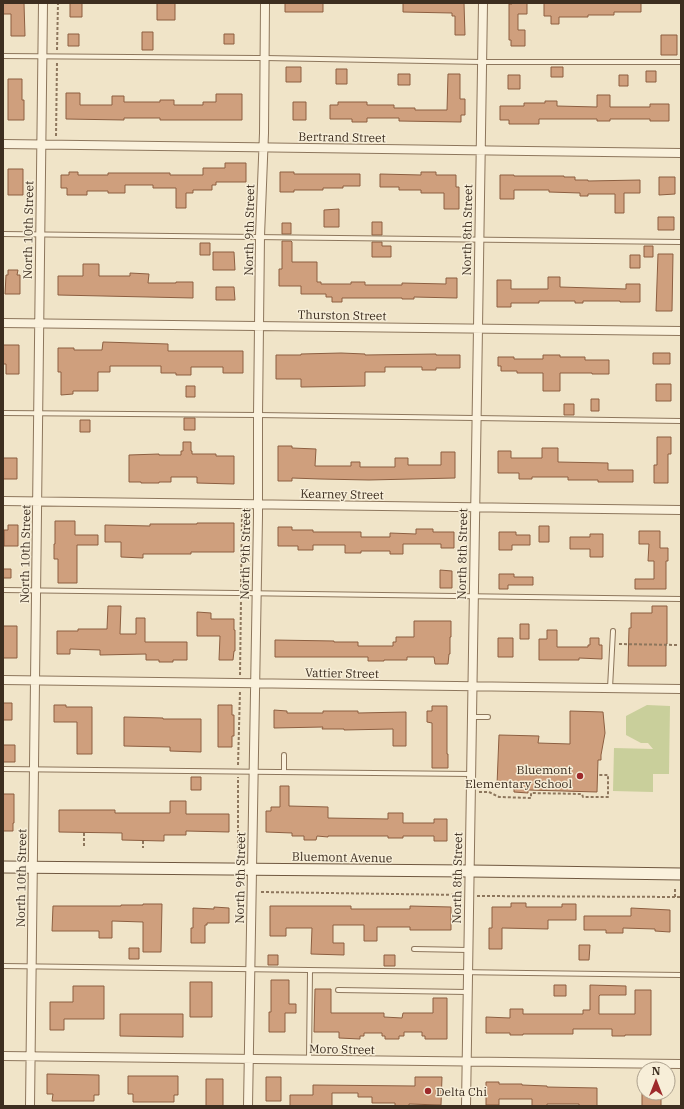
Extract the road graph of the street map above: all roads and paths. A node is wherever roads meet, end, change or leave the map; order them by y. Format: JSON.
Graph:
{"nodes":[{"id":1,"x":43,"y":3,"type":"edge"},
{"id":2,"x":58,"y":3,"type":"edge"},
{"id":3,"x":265,"y":3,"type":"edge"},
{"id":4,"x":483,"y":3,"type":"edge"},
{"id":5,"x":3,"y":56,"type":"edge"},
{"id":6,"x":42,"y":56,"type":"junction"},
{"id":7,"x":57,"y":56,"type":"junction"},
{"id":8,"x":265,"y":58,"type":"junction"},
{"id":9,"x":482,"y":62,"type":"junction"},
{"id":10,"x":681,"y":62,"type":"edge"},
{"id":11,"x":3,"y":144,"type":"edge"},
{"id":12,"x":41,"y":144,"type":"junction"},
{"id":13,"x":56,"y":145,"type":"junction"},
{"id":14,"x":263,"y":148,"type":"junction"},
{"id":15,"x":481,"y":150,"type":"junction"},
{"id":16,"x":681,"y":153,"type":"edge"},
{"id":17,"x":3,"y":234,"type":"edge"},
{"id":18,"x":40,"y":234,"type":"junction"},
{"id":19,"x":260,"y":236,"type":"junction"},
{"id":20,"x":479,"y":239,"type":"junction"},
{"id":21,"x":681,"y":242,"type":"edge"},
{"id":22,"x":3,"y":322,"type":"edge"},
{"id":23,"x":40,"y":323,"type":"junction"},
{"id":24,"x":260,"y":326,"type":"junction"},
{"id":25,"x":478,"y":328,"type":"junction"},
{"id":26,"x":681,"y":331,"type":"edge"},
{"id":27,"x":3,"y":413,"type":"edge"},
{"id":28,"x":38,"y":413,"type":"junction"},
{"id":29,"x":258,"y":415,"type":"junction"},
{"id":30,"x":476,"y":418,"type":"junction"},
{"id":31,"x":681,"y":420,"type":"edge"},
{"id":32,"x":3,"y":501,"type":"edge"},
{"id":33,"x":37,"y":502,"type":"junction"},
{"id":34,"x":258,"y":505,"type":"junction"},
{"id":35,"x":475,"y":507,"type":"junction"},
{"id":36,"x":681,"y":510,"type":"edge"},
{"id":37,"x":3,"y":590,"type":"edge"},
{"id":38,"x":36,"y":590,"type":"junction"},
{"id":39,"x":256,"y":594,"type":"junction"},
{"id":40,"x":474,"y":596,"type":"junction"},
{"id":41,"x":681,"y":599,"type":"edge"},
{"id":42,"x":613,"y":631,"type":"dead end"},
{"id":43,"x":612,"y":644,"type":"junction"},
{"id":44,"x":678,"y":645,"type":"dead end"},
{"id":45,"x":3,"y":680,"type":"edge"},
{"id":46,"x":36,"y":681,"type":"junction"},
{"id":47,"x":255,"y":684,"type":"junction"},
{"id":48,"x":472,"y":686,"type":"junction"},
{"id":49,"x":610,"y":688,"type":"junction"},
{"id":50,"x":681,"y":689,"type":"edge"},
{"id":51,"x":472,"y":717,"type":"junction"},
{"id":52,"x":488,"y":717,"type":"dead end"},
{"id":53,"x":284,"y":755,"type":"dead end"},
{"id":54,"x":3,"y":769,"type":"edge"},
{"id":55,"x":34,"y":769,"type":"junction"},
{"id":56,"x":253,"y":771,"type":"junction"},
{"id":57,"x":284,"y":772,"type":"junction"},
{"id":58,"x":471,"y":774,"type":"junction"},
{"id":59,"x":598,"y":775,"type":"dead end"},
{"id":60,"x":470,"y":792,"type":"junction"},
{"id":61,"x":84,"y":833,"type":"dead end"},
{"id":62,"x":143,"y":841,"type":"dead end"},
{"id":63,"x":84,"y":846,"type":"dead end"},
{"id":64,"x":143,"y":848,"type":"dead end"},
{"id":65,"x":3,"y":867,"type":"edge"},
{"id":66,"x":33,"y":867,"type":"junction"},
{"id":67,"x":252,"y":869,"type":"junction"},
{"id":68,"x":469,"y":871,"type":"junction"},
{"id":69,"x":681,"y":874,"type":"edge"},
{"id":70,"x":675,"y":889,"type":"dead end"},
{"id":71,"x":675,"y":897,"type":"dead end"},
{"id":72,"x":414,"y":949,"type":"dead end"},
{"id":73,"x":468,"y":950,"type":"junction"},
{"id":74,"x":3,"y":966,"type":"edge"},
{"id":75,"x":32,"y":967,"type":"junction"},
{"id":76,"x":251,"y":970,"type":"junction"},
{"id":77,"x":310,"y":971,"type":"junction"},
{"id":78,"x":468,"y":973,"type":"junction"},
{"id":79,"x":681,"y":975,"type":"edge"},
{"id":80,"x":338,"y":990,"type":"dead end"},
{"id":81,"x":467,"y":992,"type":"junction"},
{"id":82,"x":3,"y":1056,"type":"edge"},
{"id":83,"x":31,"y":1057,"type":"junction"},
{"id":84,"x":249,"y":1059,"type":"junction"},
{"id":85,"x":309,"y":1060,"type":"junction"},
{"id":86,"x":466,"y":1062,"type":"junction"},
{"id":87,"x":681,"y":1064,"type":"edge"},
{"id":88,"x":30,"y":1106,"type":"edge"},
{"id":89,"x":248,"y":1106,"type":"edge"},
{"id":90,"x":466,"y":1106,"type":"edge"}],
"edges":[{"from":1,"to":6,"type":"street","name":"North 10th Street"},
{"from":2,"to":7,"type":"path"},
{"from":3,"to":8,"type":"street","name":"North 9th Street"},
{"from":4,"to":9,"type":"street","name":"North 8th Street"},
{"from":5,"to":6,"type":"lane"},
{"from":6,"to":7,"type":"lane"},
{"from":6,"to":12,"type":"street","name":"North 10th Street"},
{"from":7,"to":8,"type":"lane"},
{"from":7,"to":13,"type":"path"},
{"from":8,"to":9,"type":"lane"},
{"from":8,"to":14,"type":"street","name":"North 9th Street"},
{"from":9,"to":10,"type":"lane"},
{"from":9,"to":15,"type":"street","name":"North 8th Street"},
{"from":11,"to":12,"type":"street","name":"Bertrand Street"},
{"from":12,"to":13,"type":"street","name":"Bertrand Street"},
{"from":12,"to":18,"type":"street","name":"North 10th Street"},
{"from":13,"to":14,"type":"street","name":"Bertrand Street"},
{"from":14,"to":15,"type":"street","name":"Bertrand Street"},
{"from":14,"to":19,"type":"street","name":"North 9th Street"},
{"from":15,"to":16,"type":"street","name":"Bertrand Street"},
{"from":15,"to":20,"type":"street","name":"North 8th Street"},
{"from":17,"to":18,"type":"lane"},
{"from":18,"to":19,"type":"lane"},
{"from":18,"to":23,"type":"street","name":"North 10th Street"},
{"from":19,"to":20,"type":"lane"},
{"from":19,"to":24,"type":"street","name":"North 9th Street"},
{"from":20,"to":21,"type":"lane"},
{"from":20,"to":25,"type":"street","name":"North 8th Street"},
{"from":22,"to":23,"type":"street","name":"Thurston Street"},
{"from":23,"to":24,"type":"street","name":"Thurston Street"},
{"from":23,"to":28,"type":"street","name":"North 10th Street"},
{"from":24,"to":25,"type":"street","name":"Thurston Street"},
{"from":24,"to":29,"type":"street","name":"North 9th Street"},
{"from":25,"to":26,"type":"street","name":"Thurston Street"},
{"from":25,"to":30,"type":"street","name":"North 8th Street"},
{"from":27,"to":28,"type":"lane"},
{"from":28,"to":29,"type":"lane"},
{"from":28,"to":33,"type":"street","name":"North 10th Street"},
{"from":29,"to":30,"type":"lane"},
{"from":29,"to":34,"type":"street","name":"North 9th Street"},
{"from":30,"to":31,"type":"lane"},
{"from":30,"to":35,"type":"street","name":"North 8th Street"},
{"from":32,"to":33,"type":"street","name":"Kearney Street"},
{"from":33,"to":34,"type":"street","name":"Kearney Street"},
{"from":33,"to":38,"type":"street","name":"North 10th Street"},
{"from":34,"to":35,"type":"street","name":"Kearney Street"},
{"from":34,"to":39,"type":"street","name":"North 9th Street"},
{"from":35,"to":36,"type":"street","name":"Kearney Street"},
{"from":35,"to":40,"type":"street","name":"North 8th Street"},
{"from":37,"to":38,"type":"lane"},
{"from":38,"to":39,"type":"lane"},
{"from":38,"to":46,"type":"street","name":"North 10th Street"},
{"from":39,"to":40,"type":"lane"},
{"from":39,"to":47,"type":"street","name":"North 9th Street"},
{"from":40,"to":41,"type":"lane"},
{"from":40,"to":48,"type":"street","name":"North 8th Street"},
{"from":42,"to":43,"type":"lane"},
{"from":43,"to":44,"type":"path"},
{"from":43,"to":49,"type":"lane"},
{"from":45,"to":46,"type":"street","name":"Vattier Street"},
{"from":46,"to":47,"type":"street","name":"Vattier Street"},
{"from":46,"to":55,"type":"street","name":"North 10th Street"},
{"from":47,"to":48,"type":"street","name":"Vattier Street"},
{"from":47,"to":56,"type":"street","name":"North 9th Street"},
{"from":48,"to":49,"type":"street","name":"Vattier Street"},
{"from":48,"to":51,"type":"street","name":"North 8th Street"},
{"from":49,"to":50,"type":"street","name":"Vattier Street"},
{"from":51,"to":52,"type":"lane"},
{"from":51,"to":58,"type":"street","name":"North 8th Street"},
{"from":53,"to":57,"type":"lane"},
{"from":54,"to":55,"type":"lane"},
{"from":55,"to":56,"type":"lane"},
{"from":55,"to":66,"type":"street","name":"North 10th Street"},
{"from":56,"to":57,"type":"lane"},
{"from":56,"to":67,"type":"street","name":"North 9th Street"},
{"from":57,"to":58,"type":"lane"},
{"from":58,"to":60,"type":"street","name":"North 8th Street"},
{"from":59,"to":60,"type":"path"},
{"from":60,"to":68,"type":"street","name":"North 8th Street"},
{"from":61,"to":63,"type":"path"},
{"from":62,"to":64,"type":"path"},
{"from":65,"to":66,"type":"main road","name":"Bluemont Avenue"},
{"from":66,"to":67,"type":"main road","name":"Bluemont Avenue"},
{"from":66,"to":75,"type":"street","name":"North 10th Street"},
{"from":67,"to":68,"type":"main road","name":"Bluemont Avenue"},
{"from":67,"to":76,"type":"street","name":"North 9th Street"},
{"from":68,"to":69,"type":"main road","name":"Bluemont Avenue"},
{"from":68,"to":73,"type":"street","name":"North 8th Street"},
{"from":70,"to":71,"type":"path"},
{"from":72,"to":73,"type":"lane"},
{"from":73,"to":78,"type":"street","name":"North 8th Street"},
{"from":74,"to":75,"type":"lane"},
{"from":75,"to":76,"type":"lane"},
{"from":75,"to":83,"type":"street","name":"North 10th Street"},
{"from":76,"to":77,"type":"lane"},
{"from":76,"to":84,"type":"street","name":"North 9th Street"},
{"from":77,"to":78,"type":"lane"},
{"from":77,"to":85,"type":"lane"},
{"from":78,"to":79,"type":"lane"},
{"from":78,"to":81,"type":"street","name":"North 8th Street"},
{"from":80,"to":81,"type":"lane"},
{"from":81,"to":86,"type":"street","name":"North 8th Street"},
{"from":82,"to":83,"type":"street","name":"Moro Street"},
{"from":83,"to":84,"type":"street","name":"Moro Street"},
{"from":83,"to":88,"type":"street","name":"North 10th Street"},
{"from":84,"to":85,"type":"street","name":"Moro Street"},
{"from":84,"to":89,"type":"street","name":"North 9th Street"},
{"from":85,"to":86,"type":"street","name":"Moro Street"},
{"from":86,"to":87,"type":"street","name":"Moro Street"},
{"from":86,"to":90,"type":"street","name":"North 8th Street"}]}
